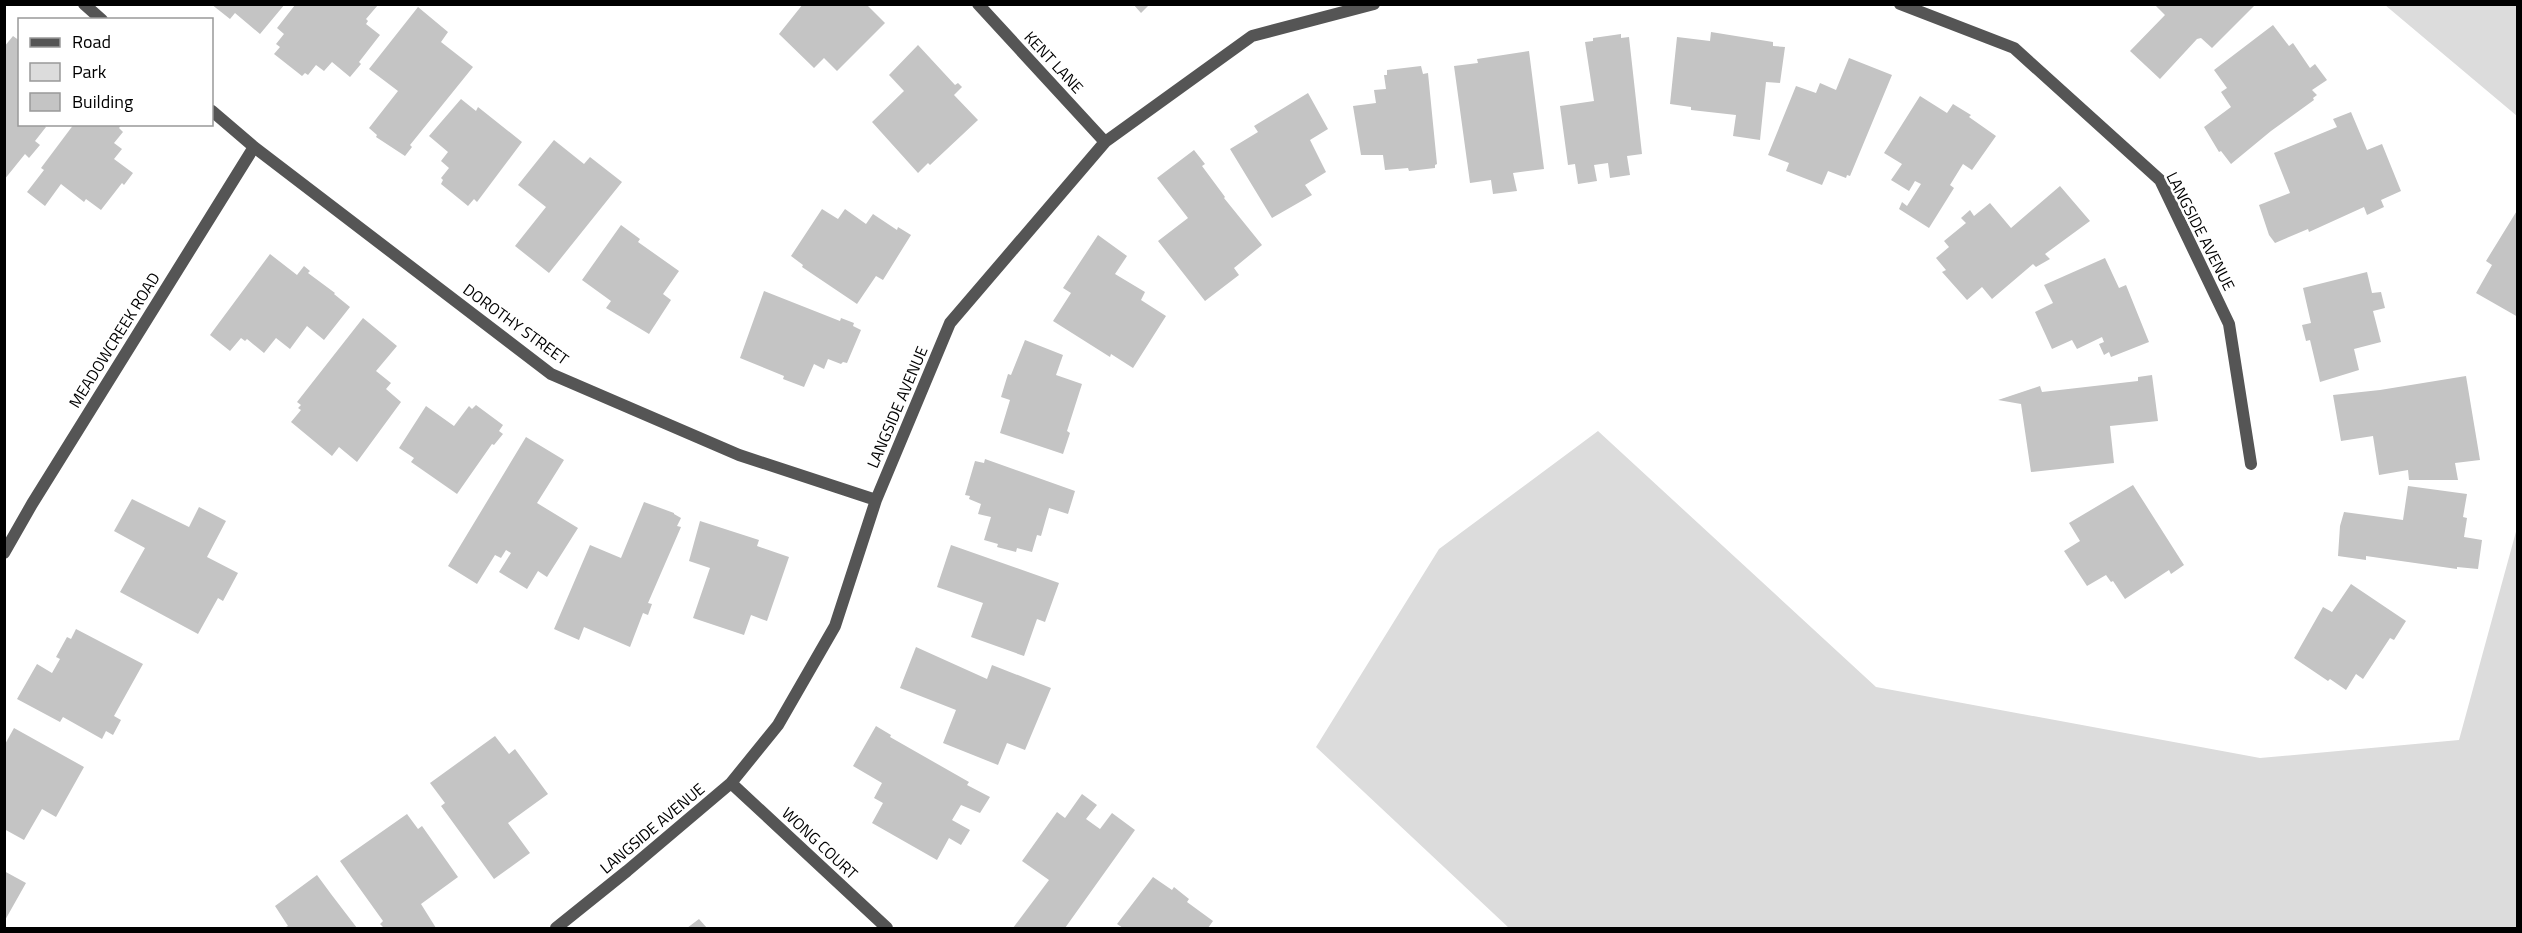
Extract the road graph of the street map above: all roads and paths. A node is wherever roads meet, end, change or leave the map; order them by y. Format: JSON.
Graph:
{"nodes":[{"id":1,"x":84,"y":4,"type":"edge"},
{"id":2,"x":978,"y":4,"type":"edge"},
{"id":3,"x":1374,"y":4,"type":"edge"},
{"id":4,"x":1900,"y":4,"type":"edge"},
{"id":5,"x":100,"y":18,"type":"edge"},
{"id":6,"x":213,"y":112,"type":"edge"},
{"id":7,"x":1105,"y":142,"type":"junction"},
{"id":8,"x":254,"y":147,"type":"junction"},
{"id":9,"x":2251,"y":464,"type":"dead end"},
{"id":10,"x":876,"y":500,"type":"junction"},
{"id":11,"x":4,"y":553,"type":"edge"},
{"id":12,"x":731,"y":783,"type":"junction"},
{"id":13,"x":556,"y":928,"type":"edge"},
{"id":14,"x":887,"y":928,"type":"edge"}],
"edges":[{"from":1,"to":5,"type":"street"},
{"from":2,"to":7,"type":"street","name":"KENT LANE"},
{"from":3,"to":7,"type":"street","name":"LANGSIDE AVENUE"},
{"from":4,"to":9,"type":"street","name":"LANGSIDE AVENUE"},
{"from":6,"to":8,"type":"street","name":"DOROTHY STREET"},
{"from":7,"to":10,"type":"street","name":"LANGSIDE AVENUE"},
{"from":8,"to":10,"type":"street","name":"DOROTHY STREET"},
{"from":8,"to":11,"type":"street","name":"MEADOWCREEK ROAD"},
{"from":10,"to":12,"type":"street","name":"LANGSIDE AVENUE"},
{"from":12,"to":13,"type":"street","name":"LANGSIDE AVENUE"},
{"from":12,"to":14,"type":"street","name":"WONG COURT"}]}
